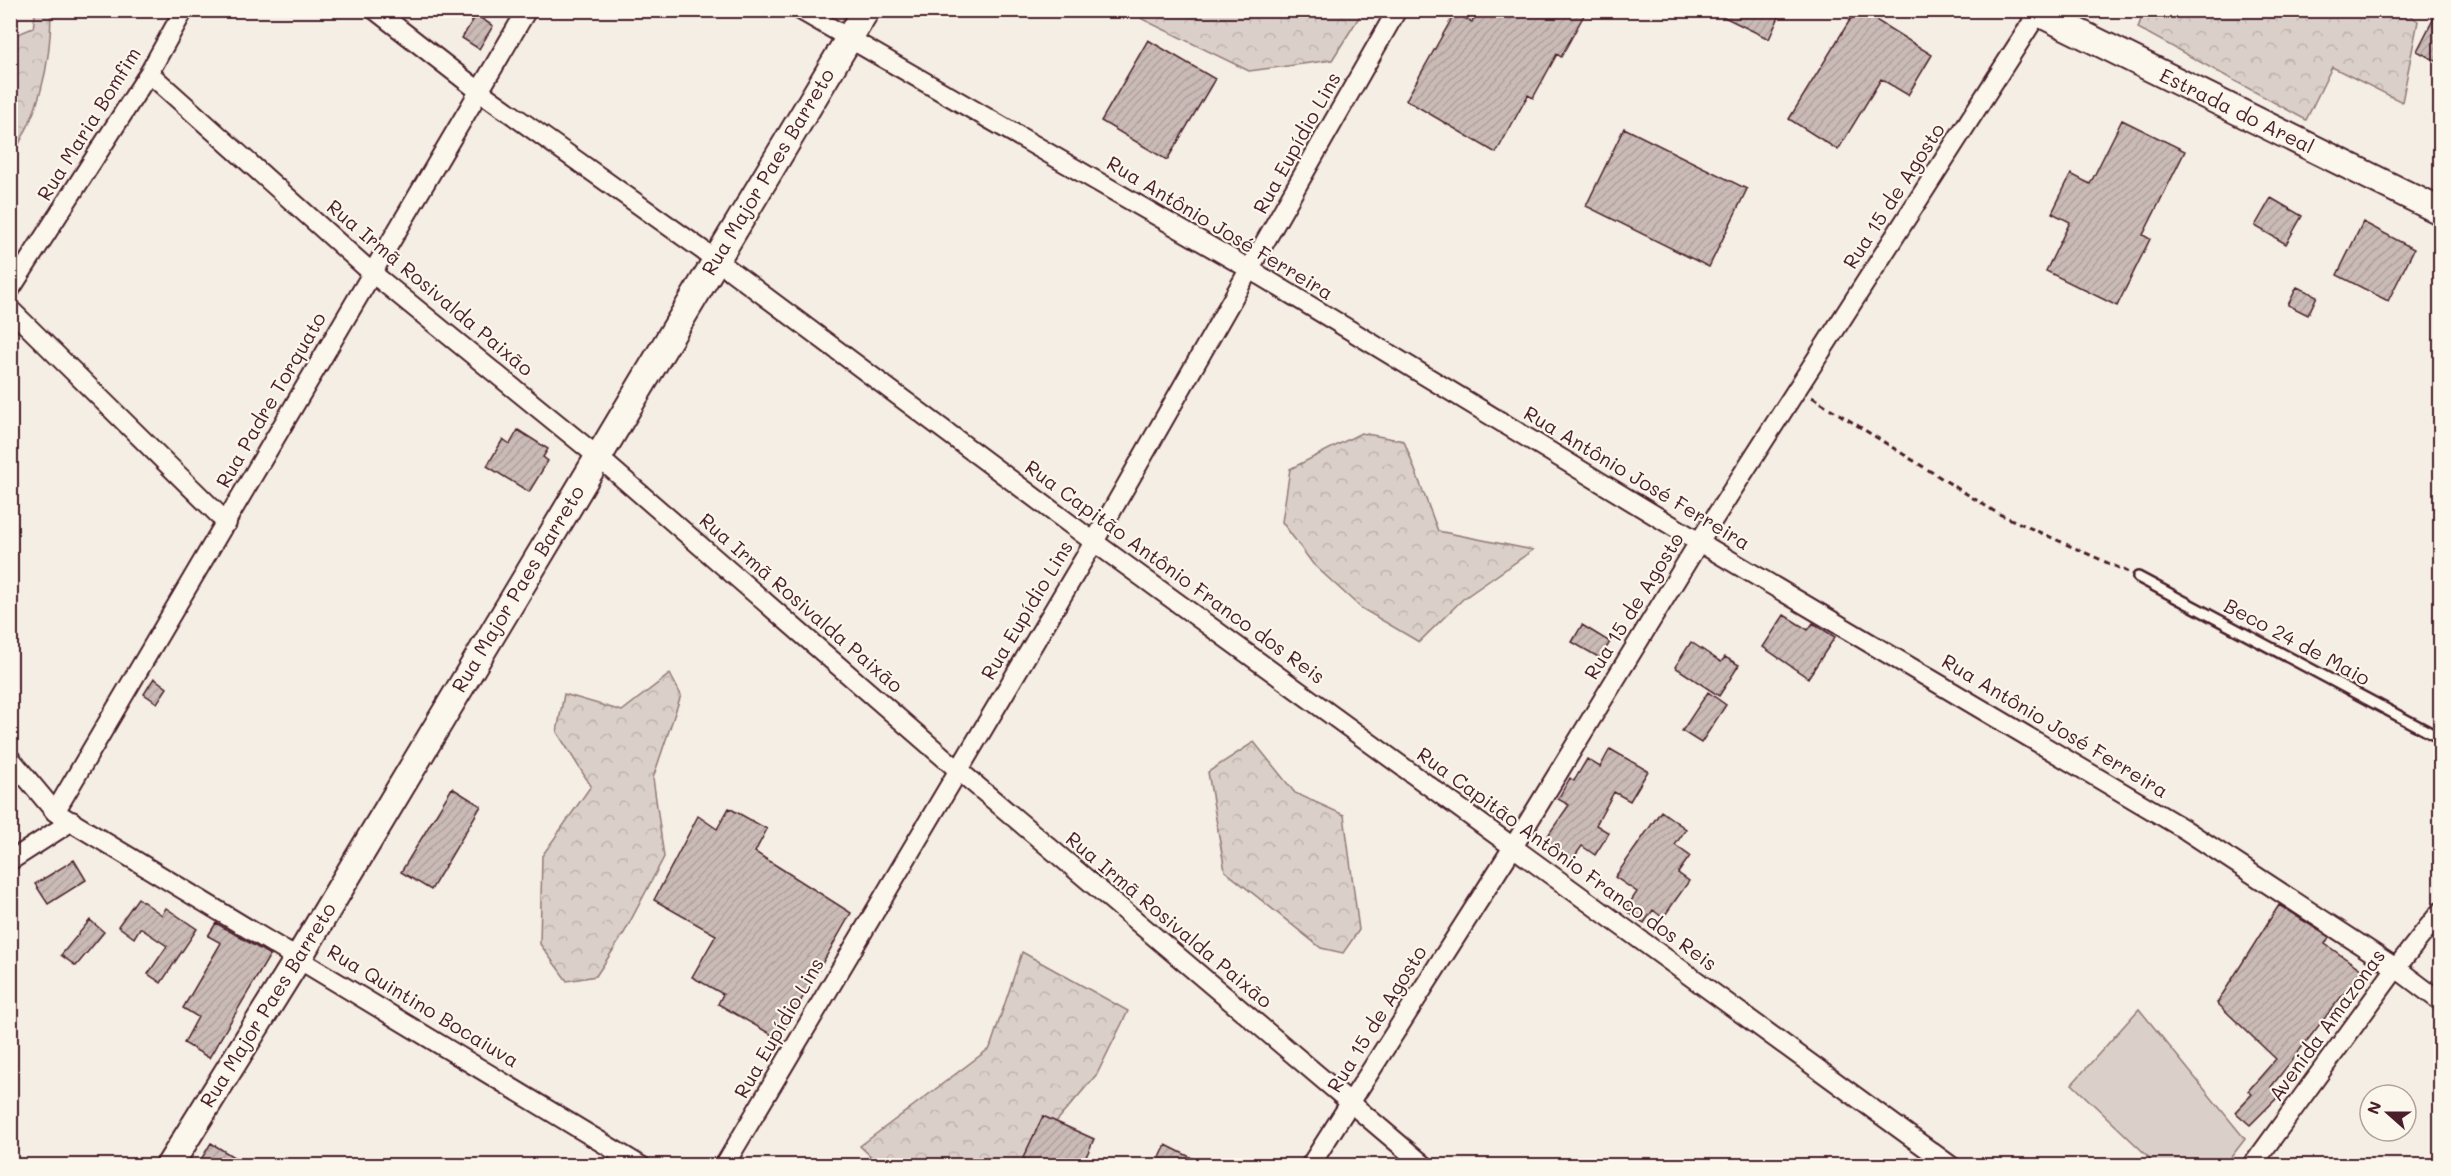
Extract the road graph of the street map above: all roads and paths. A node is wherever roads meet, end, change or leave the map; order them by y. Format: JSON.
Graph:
{"nodes":[{"id":1,"x":184,"y":10,"type":"edge"},
{"id":2,"x":375,"y":10,"type":"edge"},
{"id":3,"x":527,"y":10,"type":"edge"},
{"id":4,"x":800,"y":10,"type":"edge"},
{"id":5,"x":866,"y":10,"type":"edge"},
{"id":6,"x":1396,"y":10,"type":"edge"},
{"id":7,"x":2036,"y":12,"type":"edge"},
{"id":8,"x":850,"y":37,"type":"junction"},
{"id":9,"x":149,"y":73,"type":"junction"},
{"id":10,"x":479,"y":91,"type":"junction"},
{"id":11,"x":2440,"y":211,"type":"edge"},
{"id":12,"x":715,"y":259,"type":"junction"},
{"id":13,"x":1251,"y":270,"type":"junction"},
{"id":14,"x":371,"y":272,"type":"junction"},
{"id":15,"x":10,"y":290,"type":"edge"},
{"id":16,"x":10,"y":309,"type":"edge"},
{"id":17,"x":1798,"y":388,"type":"junction"},
{"id":18,"x":597,"y":456,"type":"junction"},
{"id":19,"x":227,"y":523,"type":"junction"},
{"id":20,"x":1094,"y":542,"type":"junction"},
{"id":21,"x":1699,"y":542,"type":"junction"},
{"id":22,"x":2138,"y":577,"type":"joint"},
{"id":23,"x":2440,"y":738,"type":"edge"},
{"id":24,"x":10,"y":758,"type":"edge"},
{"id":25,"x":957,"y":769,"type":"junction"},
{"id":26,"x":55,"y":812,"type":"junction"},
{"id":27,"x":72,"y":821,"type":"junction"},
{"id":28,"x":1512,"y":846,"type":"junction"},
{"id":29,"x":10,"y":861,"type":"edge"},
{"id":30,"x":2440,"y":912,"type":"edge"},
{"id":31,"x":299,"y":957,"type":"junction"},
{"id":32,"x":2396,"y":968,"type":"junction"},
{"id":33,"x":2440,"y":1001,"type":"edge"},
{"id":34,"x":1350,"y":1104,"type":"junction"},
{"id":35,"x":169,"y":1166,"type":"edge"},
{"id":36,"x":641,"y":1166,"type":"edge"},
{"id":37,"x":724,"y":1166,"type":"edge"},
{"id":38,"x":1310,"y":1166,"type":"edge"},
{"id":39,"x":1425,"y":1166,"type":"edge"},
{"id":40,"x":1951,"y":1166,"type":"edge"},
{"id":41,"x":2252,"y":1166,"type":"edge"}],
"edges":[{"from":1,"to":9,"type":"street","name":"Rua Maria Bomfim"},
{"from":2,"to":10,"type":"street","name":"Rua Capitão Antônio Franco dos Reis"},
{"from":3,"to":10,"type":"street","name":"Rua Padre Torquato"},
{"from":4,"to":8,"type":"street","name":"Rua Antônio José Ferreira"},
{"from":5,"to":8,"type":"street","name":"Rua Major Paes Barreto"},
{"from":6,"to":13,"type":"street","name":"Rua Eupídio Lins"},
{"from":7,"to":11,"type":"street","name":"Estrada do Areal"},
{"from":7,"to":17,"type":"street","name":"Rua 15 de Agosto"},
{"from":8,"to":12,"type":"street","name":"Rua Major Paes Barreto"},
{"from":8,"to":13,"type":"street","name":"Rua Antônio José Ferreira"},
{"from":9,"to":14,"type":"street","name":"Rua Irmã Rosivalda Paixão"},
{"from":9,"to":15,"type":"street","name":"Rua Maria Bomfim"},
{"from":10,"to":12,"type":"street","name":"Rua Capitão Antônio Franco dos Reis"},
{"from":10,"to":14,"type":"street","name":"Rua Padre Torquato"},
{"from":12,"to":18,"type":"street","name":"Rua Major Paes Barreto"},
{"from":12,"to":20,"type":"street","name":"Rua Capitão Antônio Franco dos Reis"},
{"from":13,"to":20,"type":"street","name":"Rua Eupídio Lins"},
{"from":13,"to":21,"type":"street","name":"Rua Antônio José Ferreira"},
{"from":14,"to":18,"type":"street","name":"Rua Irmã Rosivalda Paixão"},
{"from":14,"to":19,"type":"street","name":"Rua Padre Torquato"},
{"from":16,"to":19,"type":"street"},
{"from":17,"to":21,"type":"street","name":"Rua 15 de Agosto"},
{"from":17,"to":22,"type":"path"},
{"from":18,"to":25,"type":"street","name":"Rua Irmã Rosivalda Paixão"},
{"from":18,"to":31,"type":"street","name":"Rua Major Paes Barreto"},
{"from":19,"to":26,"type":"street","name":"Rua Padre Torquato"},
{"from":20,"to":25,"type":"street","name":"Rua Eupídio Lins"},
{"from":20,"to":28,"type":"street","name":"Rua Capitão Antônio Franco dos Reis"},
{"from":21,"to":28,"type":"street","name":"Rua 15 de Agosto"},
{"from":21,"to":32,"type":"street","name":"Rua Antônio José Ferreira"},
{"from":22,"to":23,"type":"lane","name":"Beco 24 de Maio"},
{"from":24,"to":26,"type":"street","name":"Rua Quintino Bocaiuva"},
{"from":25,"to":34,"type":"street","name":"Rua Irmã Rosivalda Paixão"},
{"from":25,"to":37,"type":"street","name":"Rua Eupídio Lins"},
{"from":26,"to":27,"type":"street","name":"Rua Quintino Bocaiuva"},
{"from":27,"to":29,"type":"street"},
{"from":27,"to":31,"type":"street","name":"Rua Quintino Bocaiuva"},
{"from":28,"to":34,"type":"street","name":"Rua 15 de Agosto"},
{"from":28,"to":40,"type":"street","name":"Rua Capitão Antônio Franco dos Reis"},
{"from":30,"to":32,"type":"street","name":"Avenida Amazonas"},
{"from":31,"to":35,"type":"street","name":"Rua Major Paes Barreto"},
{"from":31,"to":36,"type":"street","name":"Rua Quintino Bocaiuva"},
{"from":32,"to":33,"type":"street","name":"Rua Antônio José Ferreira"},
{"from":32,"to":41,"type":"street","name":"Avenida Amazonas"},
{"from":34,"to":38,"type":"street","name":"Rua 15 de Agosto"},
{"from":34,"to":39,"type":"street","name":"Rua Irmã Rosivalda Paixão"}]}
